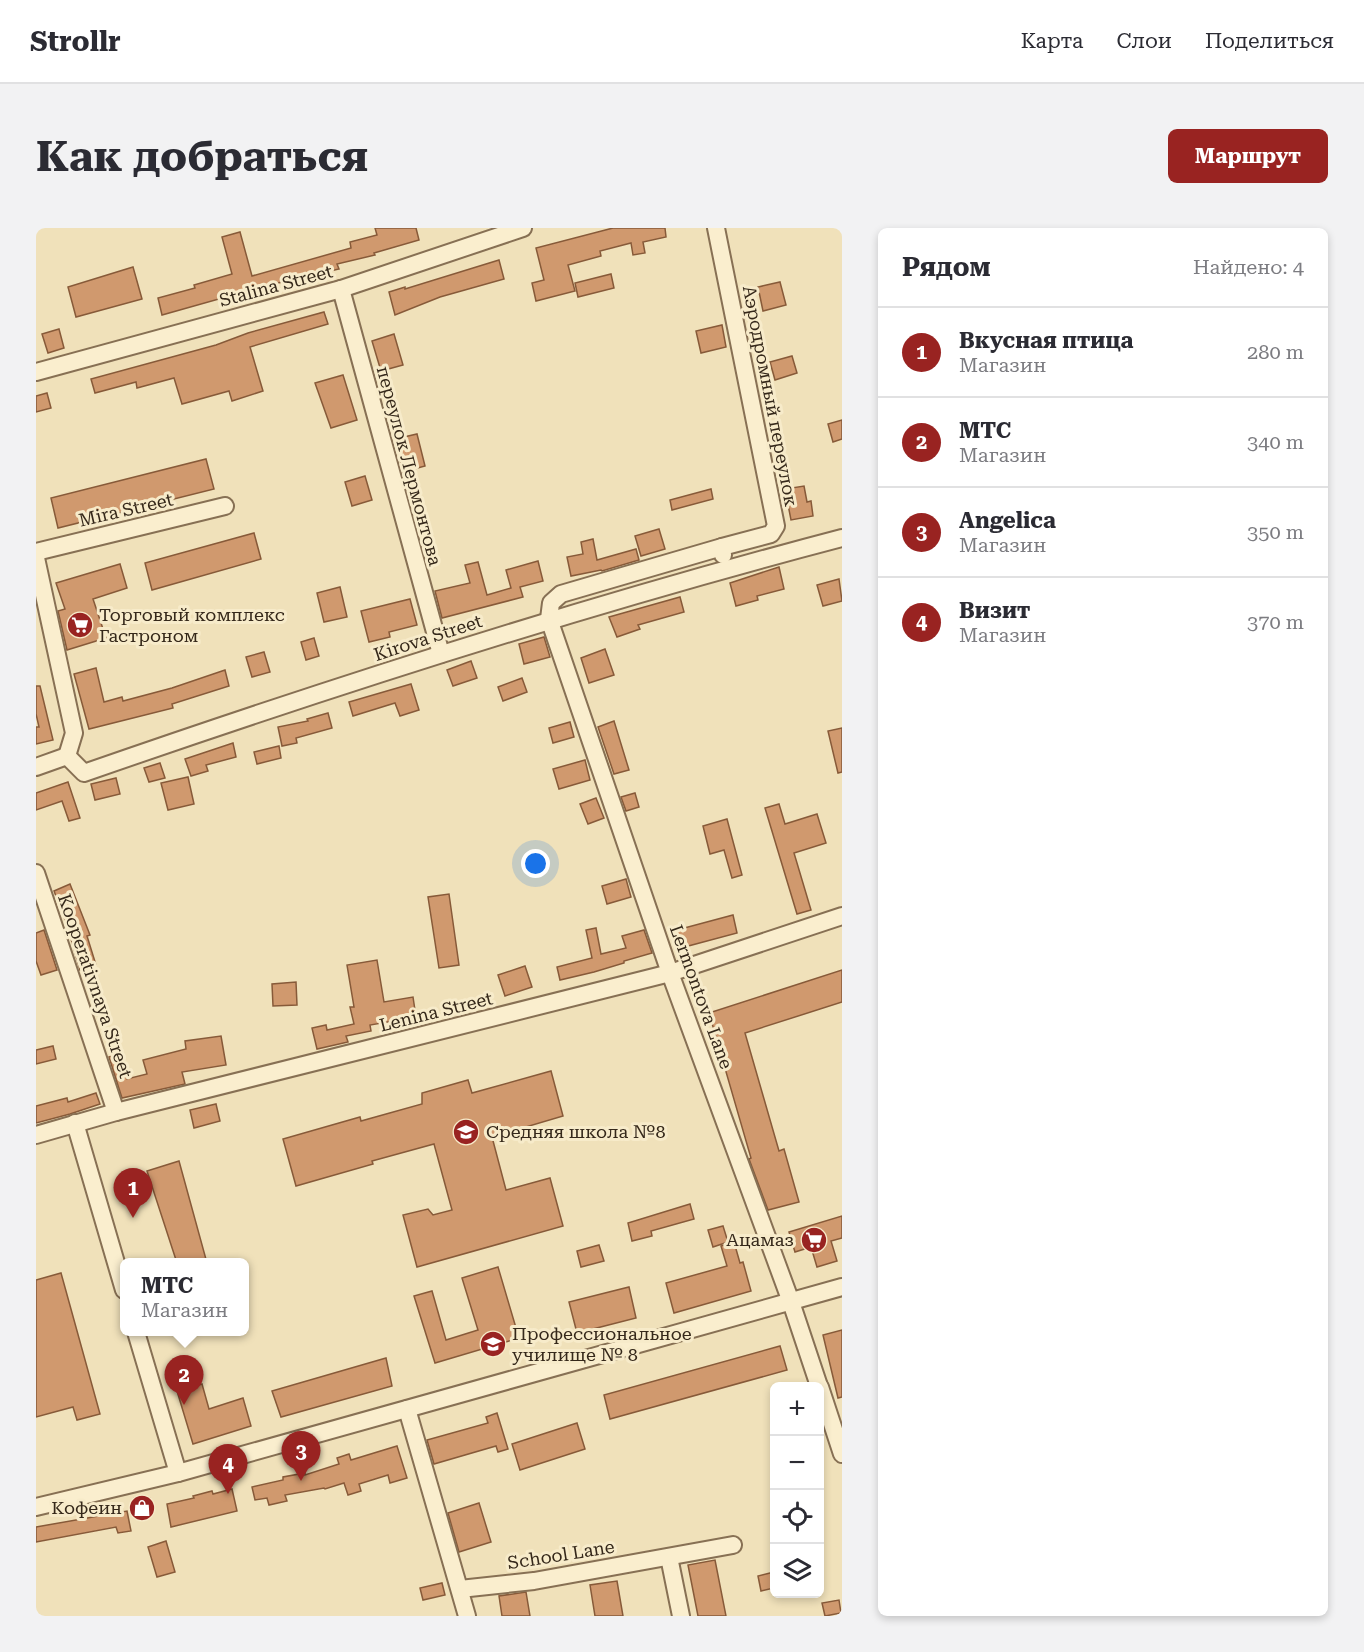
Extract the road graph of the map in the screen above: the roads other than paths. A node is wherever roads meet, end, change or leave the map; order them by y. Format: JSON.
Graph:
{"nodes":[{"id":1,"x":523,"y":228,"type":"edge"},
{"id":2,"x":716,"y":228,"type":"edge"},
{"id":3,"x":340,"y":289,"type":"junction"},
{"id":4,"x":36,"y":372,"type":"edge"},
{"id":5,"x":225,"y":506,"type":"dead end"},
{"id":6,"x":842,"y":538,"type":"edge"},
{"id":7,"x":722,"y":547,"type":"junction"},
{"id":8,"x":36,"y":552,"type":"edge"},
{"id":9,"x":36,"y":558,"type":"edge"},
{"id":10,"x":726,"y":568,"type":"junction"},
{"id":11,"x":549,"y":619,"type":"junction"},
{"id":12,"x":441,"y":654,"type":"junction"},
{"id":13,"x":68,"y":756,"type":"junction"},
{"id":14,"x":36,"y":767,"type":"edge"},
{"id":15,"x":36,"y":873,"type":"edge"},
{"id":16,"x":842,"y":916,"type":"edge"},
{"id":17,"x":670,"y":973,"type":"junction"},
{"id":18,"x":116,"y":1112,"type":"junction"},
{"id":19,"x":75,"y":1123,"type":"junction"},
{"id":20,"x":36,"y":1135,"type":"edge"},
{"id":21,"x":120,"y":1276,"type":"edge"},
{"id":22,"x":842,"y":1287,"type":"edge"},
{"id":23,"x":791,"y":1302,"type":"junction"},
{"id":24,"x":137,"y":1336,"type":"edge"},
{"id":25,"x":817,"y":1382,"type":"edge"},
{"id":26,"x":824,"y":1402,"type":"edge"},
{"id":27,"x":407,"y":1409,"type":"junction"},
{"id":28,"x":842,"y":1454,"type":"edge"},
{"id":29,"x":178,"y":1473,"type":"junction"},
{"id":30,"x":36,"y":1507,"type":"edge"},
{"id":31,"x":733,"y":1545,"type":"dead end"},
{"id":32,"x":669,"y":1557,"type":"junction"},
{"id":33,"x":460,"y":1589,"type":"junction"},
{"id":34,"x":466,"y":1616,"type":"edge"},
{"id":35,"x":681,"y":1616,"type":"edge"}],
"edges":[{"from":1,"to":3,"type":"street","name":"Stalina Street"},
{"from":2,"to":7,"type":"street","name":"Аэродромный переулок"},
{"from":3,"to":4,"type":"street","name":"Stalina Street"},
{"from":3,"to":12,"type":"street","name":"переулок Лермонтова"},
{"from":5,"to":8,"type":"street","name":"Mira Street"},
{"from":6,"to":10,"type":"street","name":"Kirova Street"},
{"from":7,"to":10,"type":"street"},
{"from":7,"to":11,"type":"street","name":"Аэродромный переулок"},
{"from":9,"to":13,"type":"street"},
{"from":10,"to":11,"type":"street","name":"Kirova Street"},
{"from":11,"to":12,"type":"street","name":"Kirova Street"},
{"from":11,"to":17,"type":"street","name":"Lermontova Lane"},
{"from":12,"to":13,"type":"street","name":"Kirova Street"},
{"from":13,"to":14,"type":"street"},
{"from":15,"to":18,"type":"street","name":"Kooperativnaya Street"},
{"from":16,"to":17,"type":"street","name":"Lenina Street"},
{"from":17,"to":18,"type":"street","name":"Lenina Street"},
{"from":17,"to":23,"type":"street","name":"Lermontova Lane"},
{"from":18,"to":19,"type":"street","name":"Lenina Street"},
{"from":19,"to":20,"type":"street","name":"Lenina Street"},
{"from":19,"to":21,"type":"street"},
{"from":22,"to":23,"type":"street"},
{"from":23,"to":25,"type":"street","name":"Lermontova Lane"},
{"from":23,"to":27,"type":"street"},
{"from":24,"to":29,"type":"street"},
{"from":26,"to":28,"type":"street","name":"Lermontova Lane"},
{"from":27,"to":29,"type":"street"},
{"from":27,"to":33,"type":"street"},
{"from":29,"to":30,"type":"street"},
{"from":31,"to":32,"type":"street","name":"School Lane"},
{"from":32,"to":33,"type":"street","name":"School Lane"},
{"from":32,"to":35,"type":"street"},
{"from":33,"to":34,"type":"street"}]}
